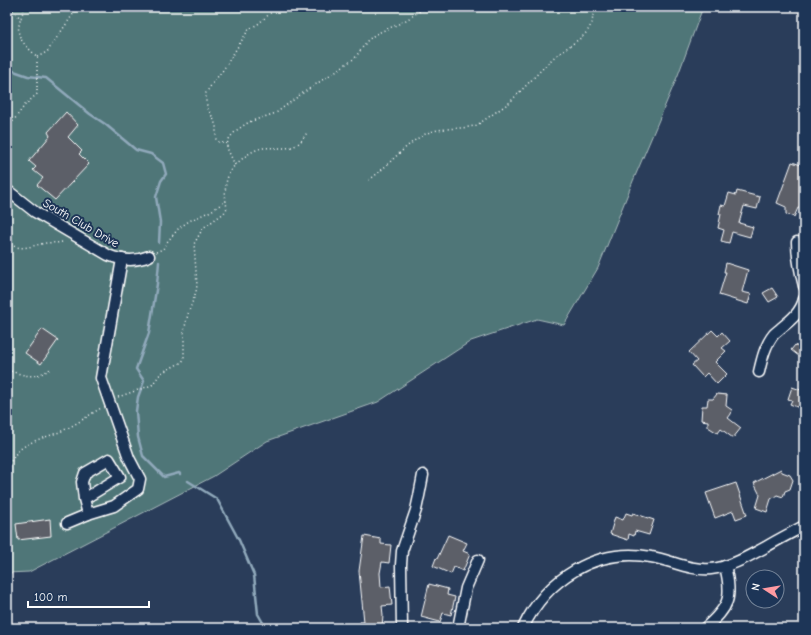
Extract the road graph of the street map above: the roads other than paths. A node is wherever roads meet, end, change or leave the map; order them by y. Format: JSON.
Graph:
{"nodes":[{"id":1,"x":7,"y":190,"type":"edge"},
{"id":2,"x":804,"y":244,"type":"edge"},
{"id":3,"x":149,"y":256,"type":"dead end"},
{"id":4,"x":122,"y":259,"type":"junction"},
{"id":5,"x":804,"y":286,"type":"edge"},
{"id":6,"x":804,"y":299,"type":"edge"},
{"id":7,"x":759,"y":372,"type":"dead end"},
{"id":8,"x":423,"y":475,"type":"dead end"},
{"id":9,"x":84,"y":499,"type":"dead end"},
{"id":10,"x":88,"y":514,"type":"junction"},
{"id":11,"x":67,"y":523,"type":"dead end"},
{"id":12,"x":804,"y":526,"type":"edge"},
{"id":13,"x":478,"y":560,"type":"dead end"},
{"id":14,"x":725,"y":566,"type":"junction"},
{"id":15,"x":402,"y":628,"type":"edge"},
{"id":16,"x":458,"y":628,"type":"edge"},
{"id":17,"x":522,"y":628,"type":"edge"},
{"id":18,"x":705,"y":628,"type":"edge"}],
"edges":[{"from":1,"to":4,"type":"street","name":"South Club Drive"},
{"from":2,"to":5,"type":"street"},
{"from":3,"to":4,"type":"street","name":"South Club Drive"},
{"from":4,"to":10,"type":"street"},
{"from":6,"to":7,"type":"street"},
{"from":8,"to":15,"type":"street"},
{"from":9,"to":10,"type":"street"},
{"from":10,"to":11,"type":"street"},
{"from":12,"to":14,"type":"street"},
{"from":13,"to":16,"type":"street"},
{"from":14,"to":17,"type":"street"},
{"from":14,"to":18,"type":"street"}]}
